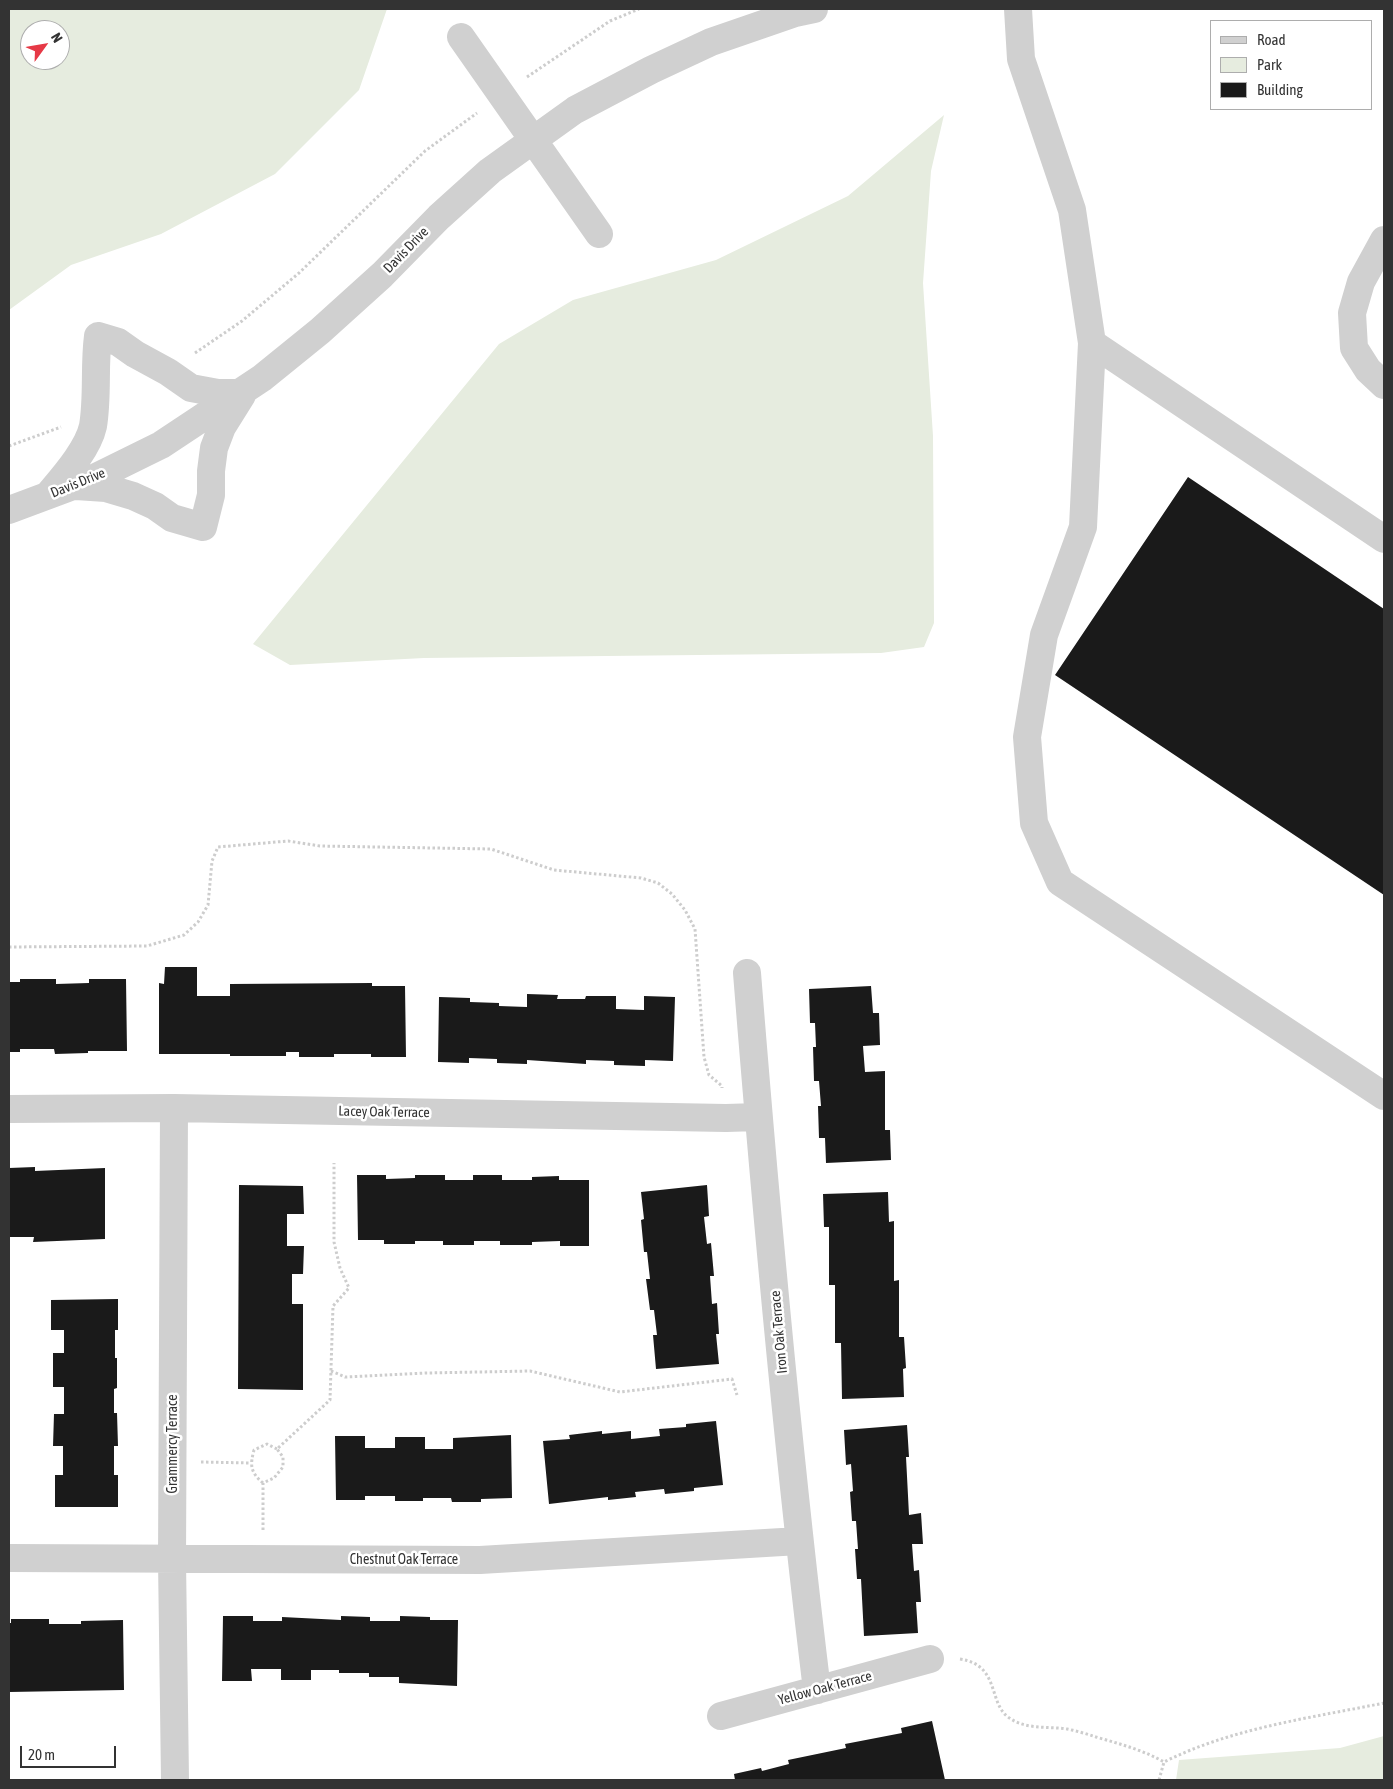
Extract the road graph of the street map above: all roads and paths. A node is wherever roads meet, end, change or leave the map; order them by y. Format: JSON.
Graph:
{"nodes":[{"id":1,"x":639,"y":9,"type":"edge"},
{"id":2,"x":814,"y":9,"type":"edge"},
{"id":3,"x":1018,"y":9,"type":"edge"},
{"id":4,"x":461,"y":36,"type":"dead end"},
{"id":5,"x":502,"y":94,"type":"junction"},
{"id":6,"x":534,"y":139,"type":"junction"},
{"id":7,"x":599,"y":234,"type":"dead end"},
{"id":8,"x":1384,"y":240,"type":"edge"},
{"id":9,"x":1092,"y":343,"type":"junction"},
{"id":10,"x":168,"y":372,"type":"junction"},
{"id":11,"x":1384,"y":385,"type":"edge"},
{"id":12,"x":242,"y":390,"type":"junction"},
{"id":13,"x":94,"y":413,"type":"junction"},
{"id":14,"x":9,"y":446,"type":"edge"},
{"id":15,"x":74,"y":486,"type":"junction"},
{"id":16,"x":48,"y":495,"type":"junction"},
{"id":17,"x":9,"y":510,"type":"edge"},
{"id":18,"x":1384,"y":539,"type":"edge"},
{"id":19,"x":9,"y":947,"type":"edge"},
{"id":20,"x":747,"y":973,"type":"dead end"},
{"id":21,"x":1384,"y":1096,"type":"edge"},
{"id":22,"x":174,"y":1108,"type":"junction"},
{"id":23,"x":9,"y":1109,"type":"edge"},
{"id":24,"x":758,"y":1116,"type":"junction"},
{"id":25,"x":726,"y":1118,"type":"junction"},
{"id":26,"x":334,"y":1163,"type":"dead end"},
{"id":27,"x":331,"y":1371,"type":"junction"},
{"id":28,"x":737,"y":1395,"type":"dead end"},
{"id":29,"x":278,"y":1449,"type":"junction"},
{"id":30,"x":200,"y":1462,"type":"dead end"},
{"id":31,"x":251,"y":1463,"type":"junction"},
{"id":32,"x":263,"y":1483,"type":"junction"},
{"id":33,"x":263,"y":1530,"type":"dead end"},
{"id":34,"x":799,"y":1541,"type":"junction"},
{"id":35,"x":9,"y":1558,"type":"edge"},
{"id":36,"x":172,"y":1560,"type":"junction"},
{"id":37,"x":930,"y":1659,"type":"joint"},
{"id":38,"x":817,"y":1690,"type":"junction"},
{"id":39,"x":1384,"y":1703,"type":"edge"},
{"id":40,"x":721,"y":1716,"type":"dead end"},
{"id":41,"x":1164,"y":1762,"type":"junction"},
{"id":42,"x":175,"y":1780,"type":"edge"},
{"id":43,"x":1159,"y":1780,"type":"edge"}],
"edges":[{"from":1,"to":5,"type":"path"},
{"from":2,"to":6,"type":"street","name":"Davis Drive"},
{"from":3,"to":9,"type":"street"},
{"from":4,"to":5,"type":"street"},
{"from":5,"to":6,"type":"street"},
{"from":5,"to":10,"type":"path"},
{"from":6,"to":7,"type":"street"},
{"from":6,"to":12,"type":"street","name":"Davis Drive"},
{"from":8,"to":11,"type":"street"},
{"from":9,"to":18,"type":"street"},
{"from":9,"to":21,"type":"street"},
{"from":10,"to":12,"type":"street"},
{"from":10,"to":13,"type":"street"},
{"from":12,"to":15,"type":"street","name":"Davis Drive"},
{"from":12,"to":15,"type":"street"},
{"from":13,"to":14,"type":"path"},
{"from":13,"to":16,"type":"street"},
{"from":15,"to":16,"type":"street","name":"Davis Drive"},
{"from":16,"to":17,"type":"street","name":"Davis Drive"},
{"from":19,"to":25,"type":"path"},
{"from":20,"to":24,"type":"street","name":"Iron Oak Terrace"},
{"from":22,"to":23,"type":"street","name":"Lacey Oak Terrace"},
{"from":22,"to":25,"type":"street","name":"Lacey Oak Terrace"},
{"from":22,"to":36,"type":"street","name":"Grammercy Terrace"},
{"from":24,"to":25,"type":"street","name":"Lacey Oak Terrace"},
{"from":24,"to":34,"type":"street","name":"Iron Oak Terrace"},
{"from":26,"to":27,"type":"path"},
{"from":27,"to":28,"type":"path"},
{"from":27,"to":29,"type":"path"},
{"from":29,"to":31,"type":"path"},
{"from":29,"to":32,"type":"path"},
{"from":30,"to":31,"type":"path"},
{"from":31,"to":32,"type":"path"},
{"from":32,"to":33,"type":"path"},
{"from":34,"to":36,"type":"street","name":"Chestnut Oak Terrace"},
{"from":34,"to":38,"type":"street","name":"Iron Oak Terrace"},
{"from":35,"to":36,"type":"street","name":"Chestnut Oak Terrace"},
{"from":36,"to":42,"type":"street","name":"Grammercy Terrace"},
{"from":37,"to":38,"type":"street","name":"Yellow Oak Terrace"},
{"from":37,"to":41,"type":"path"},
{"from":38,"to":40,"type":"street","name":"Yellow Oak Terrace"},
{"from":39,"to":41,"type":"path"},
{"from":41,"to":43,"type":"path"}]}
